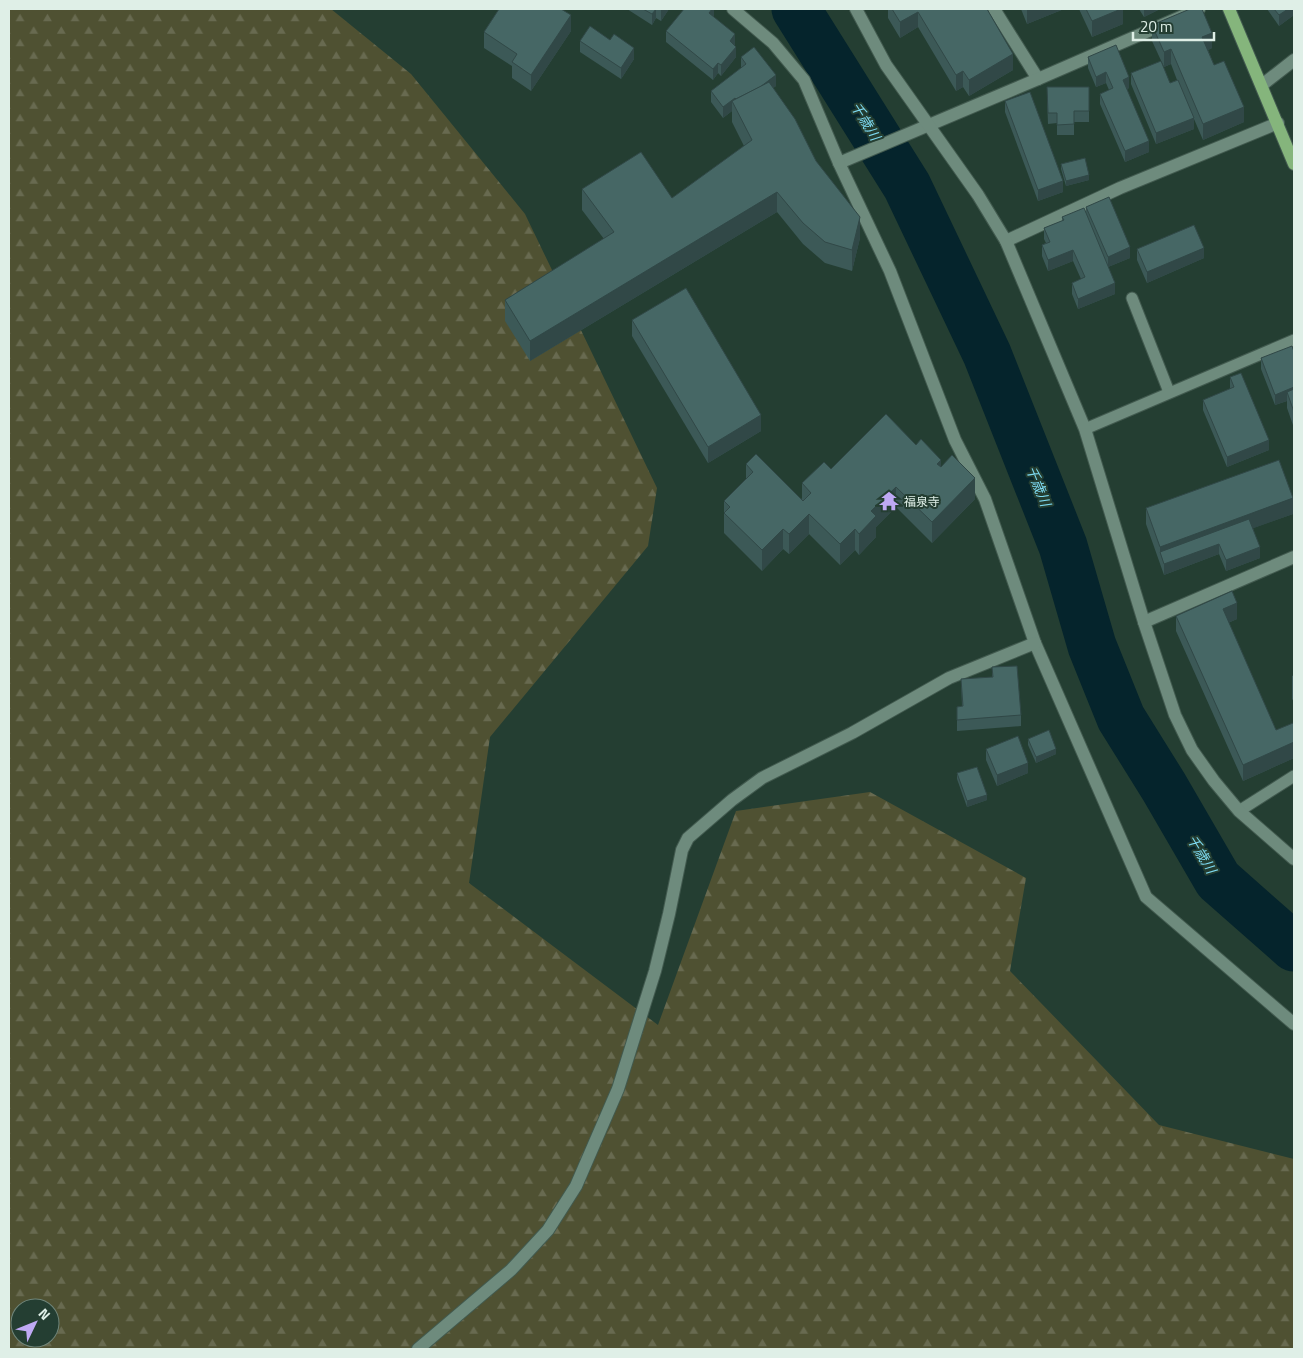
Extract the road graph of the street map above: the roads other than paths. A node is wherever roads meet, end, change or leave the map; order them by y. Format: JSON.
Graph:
{"nodes":[{"id":1,"x":733,"y":9,"type":"edge"},
{"id":2,"x":856,"y":9,"type":"edge"},
{"id":3,"x":994,"y":9,"type":"edge"},
{"id":4,"x":1199,"y":9,"type":"edge"},
{"id":5,"x":1230,"y":9,"type":"edge"},
{"id":6,"x":1294,"y":60,"type":"edge"},
{"id":7,"x":1038,"y":79,"type":"junction"},
{"id":8,"x":1262,"y":85,"type":"junction"},
{"id":9,"x":1278,"y":124,"type":"junction"},
{"id":10,"x":930,"y":125,"type":"junction"},
{"id":11,"x":839,"y":163,"type":"junction"},
{"id":12,"x":1294,"y":164,"type":"edge"},
{"id":13,"x":1006,"y":241,"type":"junction"},
{"id":14,"x":1132,"y":298,"type":"dead end"},
{"id":15,"x":1294,"y":340,"type":"edge"},
{"id":16,"x":1169,"y":392,"type":"junction"},
{"id":17,"x":1085,"y":429,"type":"junction"},
{"id":18,"x":1294,"y":557,"type":"edge"},
{"id":19,"x":1144,"y":622,"type":"junction"},
{"id":20,"x":1035,"y":642,"type":"junction"},
{"id":21,"x":1294,"y":776,"type":"edge"},
{"id":22,"x":1238,"y":811,"type":"junction"},
{"id":23,"x":1294,"y":859,"type":"edge"},
{"id":24,"x":1294,"y":1024,"type":"edge"},
{"id":25,"x":418,"y":1349,"type":"edge"}],
"edges":[{"from":1,"to":11,"type":"street"},
{"from":2,"to":10,"type":"street"},
{"from":3,"to":7,"type":"street"},
{"from":4,"to":7,"type":"street"},
{"from":5,"to":8,"type":"main road"},
{"from":6,"to":8,"type":"street"},
{"from":7,"to":10,"type":"street"},
{"from":8,"to":9,"type":"main road"},
{"from":9,"to":12,"type":"main road"},
{"from":9,"to":13,"type":"street"},
{"from":10,"to":11,"type":"street"},
{"from":10,"to":13,"type":"street"},
{"from":11,"to":20,"type":"street"},
{"from":13,"to":17,"type":"street"},
{"from":14,"to":16,"type":"lane"},
{"from":15,"to":16,"type":"lane"},
{"from":16,"to":17,"type":"lane"},
{"from":17,"to":19,"type":"street"},
{"from":18,"to":19,"type":"street"},
{"from":19,"to":22,"type":"street"},
{"from":20,"to":24,"type":"street"},
{"from":20,"to":25,"type":"street"},
{"from":21,"to":22,"type":"lane"},
{"from":22,"to":23,"type":"street"}]}
